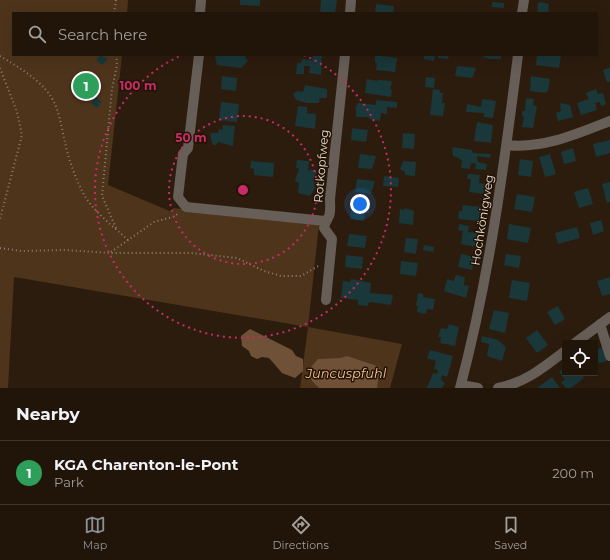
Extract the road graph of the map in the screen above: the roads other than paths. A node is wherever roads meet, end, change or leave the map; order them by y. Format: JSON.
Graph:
{"nodes":[{"id":1,"x":201,"y":0,"type":"edge"},
{"id":2,"x":351,"y":0,"type":"edge"},
{"id":3,"x":524,"y":0,"type":"edge"},
{"id":4,"x":200,"y":12,"type":"edge"},
{"id":5,"x":350,"y":12,"type":"edge"},
{"id":6,"x":522,"y":12,"type":"edge"},
{"id":7,"x":199,"y":56,"type":"edge"},
{"id":8,"x":345,"y":56,"type":"edge"},
{"id":9,"x":518,"y":56,"type":"edge"},
{"id":10,"x":610,"y":121,"type":"edge"},
{"id":11,"x":507,"y":145,"type":"junction"},
{"id":12,"x":325,"y":221,"type":"junction"},
{"id":13,"x":326,"y":300,"type":"dead end"},
{"id":14,"x":610,"y":317,"type":"edge"},
{"id":15,"x":600,"y":324,"type":"junction"},
{"id":16,"x":579,"y":340,"type":"edge"},
{"id":17,"x":562,"y":353,"type":"edge"},
{"id":18,"x":610,"y":356,"type":"edge"},
{"id":19,"x":460,"y":387,"type":"edge"},
{"id":20,"x":478,"y":388,"type":"edge"},
{"id":21,"x":498,"y":388,"type":"edge"}],
"edges":[{"from":1,"to":4,"type":"street"},
{"from":2,"to":5,"type":"street"},
{"from":3,"to":6,"type":"street"},
{"from":7,"to":12,"type":"street"},
{"from":8,"to":12,"type":"street","name":"Rotkopfweg"},
{"from":9,"to":11,"type":"street","name":"Hochkönigweg"},
{"from":10,"to":11,"type":"street"},
{"from":11,"to":19,"type":"street","name":"Hochkönigweg"},
{"from":12,"to":13,"type":"street"},
{"from":14,"to":15,"type":"street"},
{"from":15,"to":16,"type":"street"},
{"from":15,"to":18,"type":"street"},
{"from":17,"to":21,"type":"street"},
{"from":19,"to":20,"type":"street"}]}
